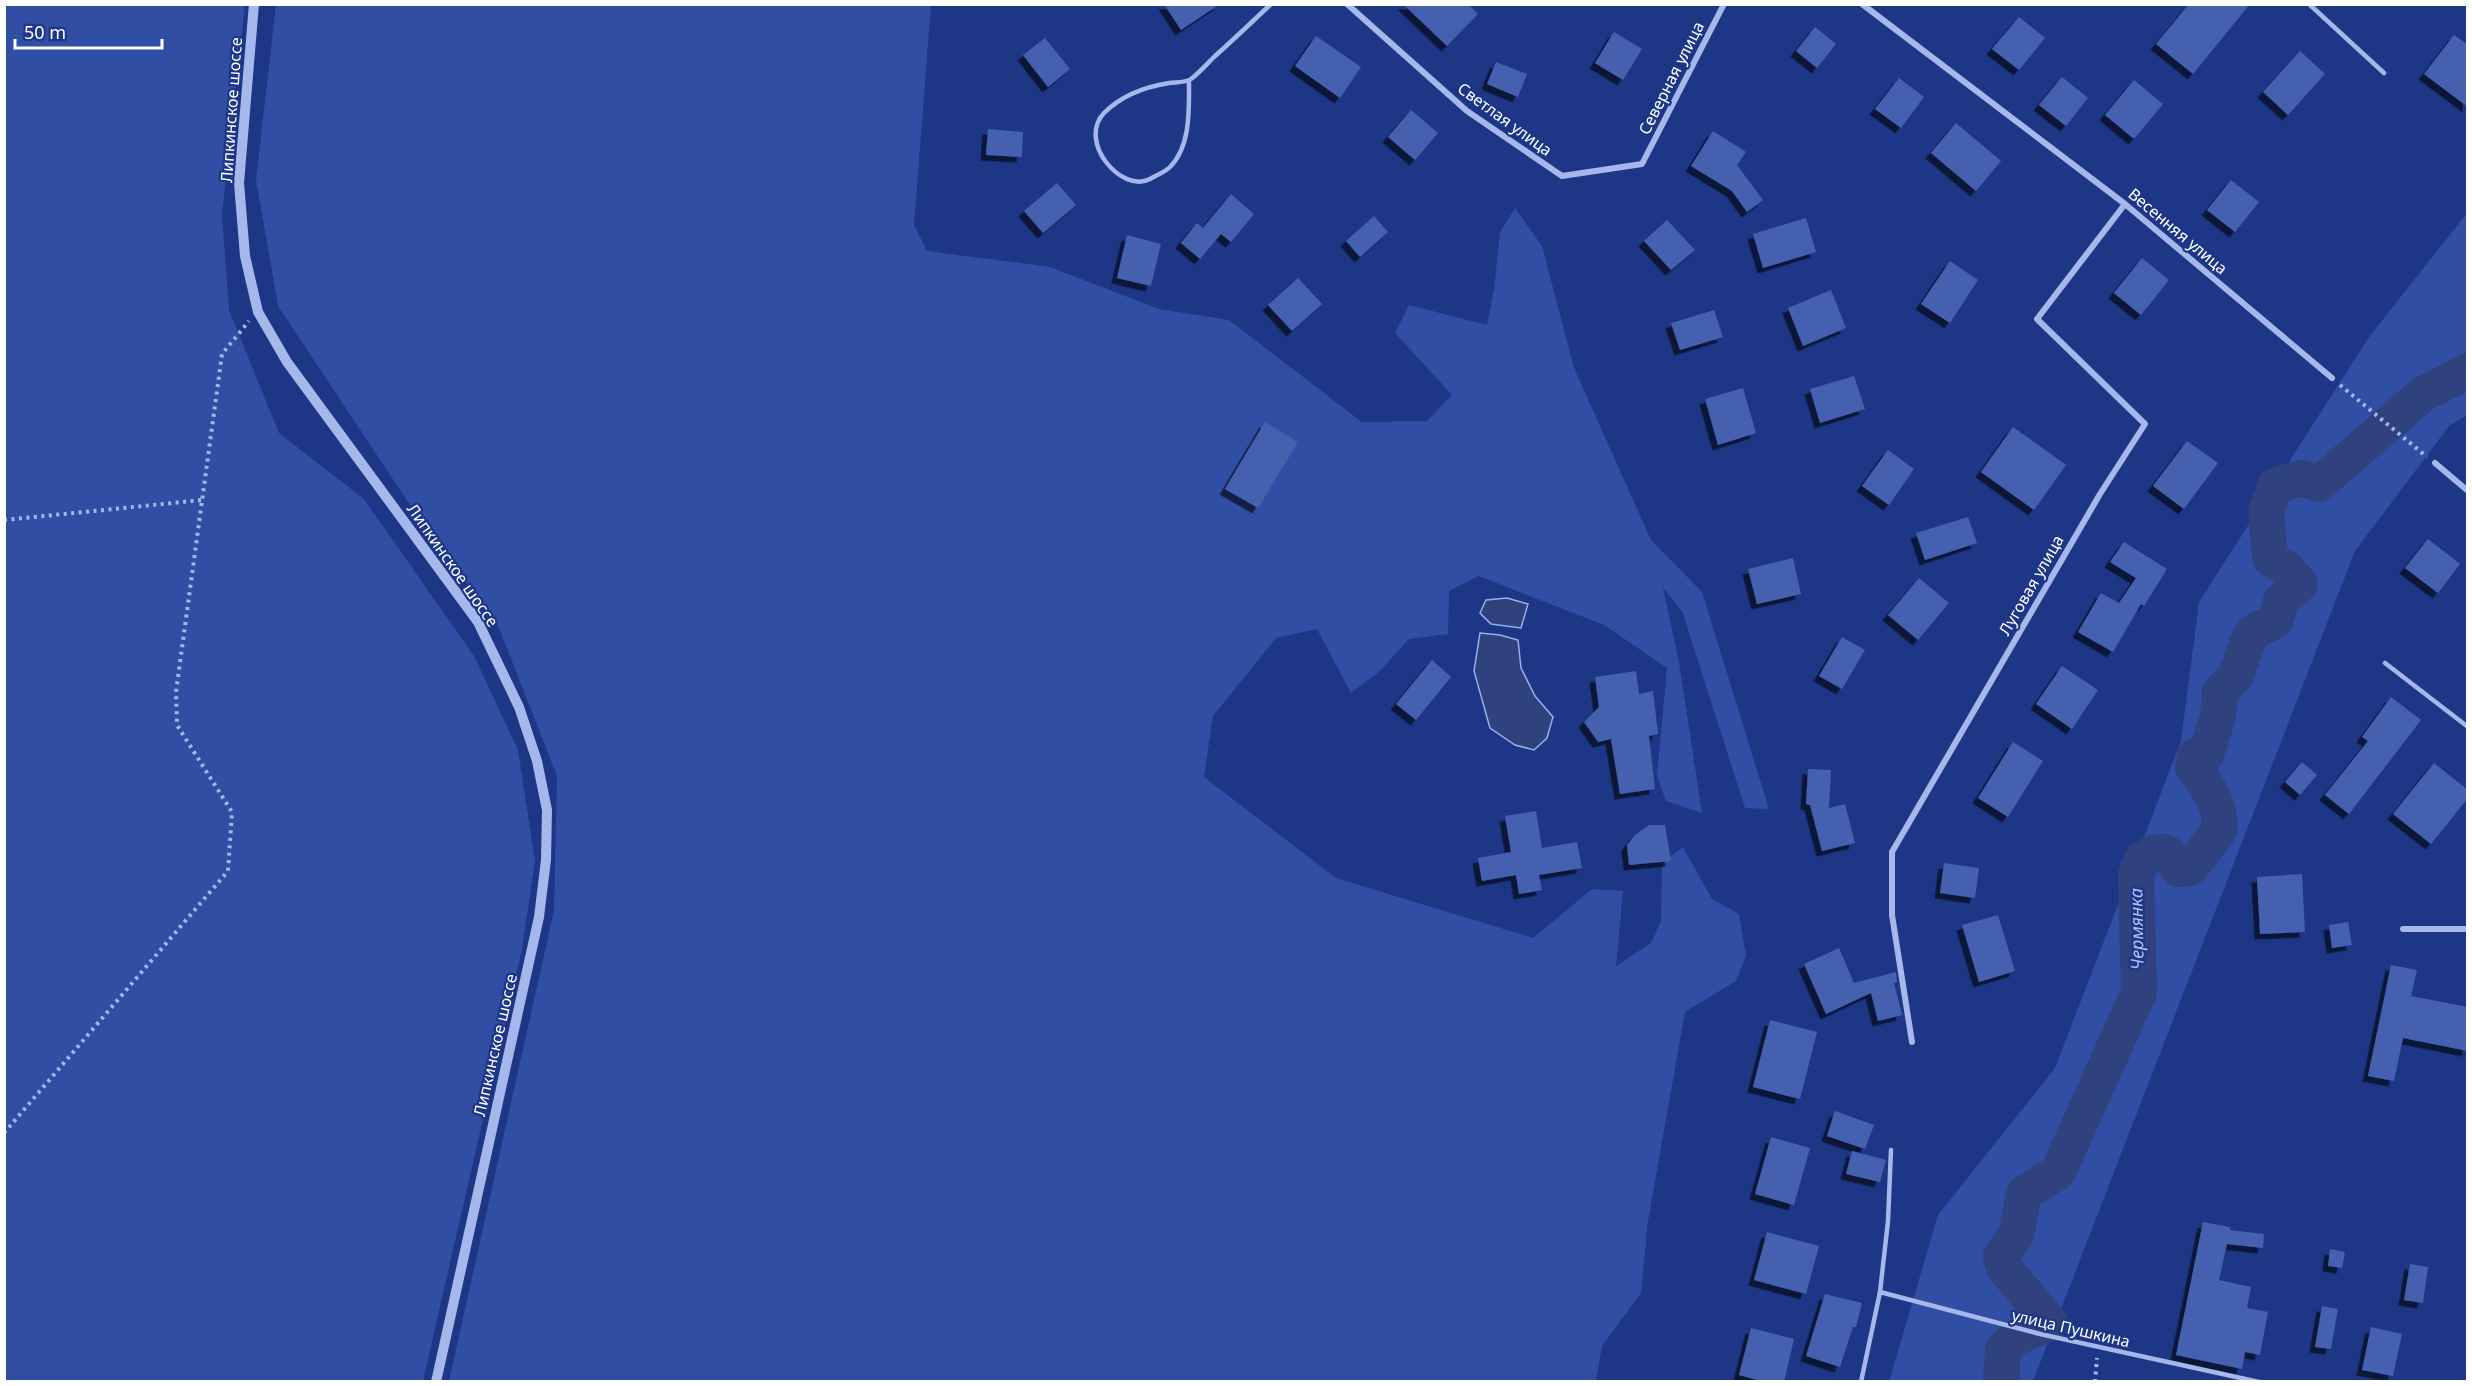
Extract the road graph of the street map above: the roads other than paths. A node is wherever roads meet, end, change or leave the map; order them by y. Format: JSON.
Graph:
{"nodes":[{"id":1,"x":254,"y":4,"type":"edge"},
{"id":2,"x":1271,"y":4,"type":"edge"},
{"id":3,"x":1347,"y":4,"type":"edge"},
{"id":4,"x":1724,"y":4,"type":"edge"},
{"id":5,"x":1862,"y":4,"type":"edge"},
{"id":6,"x":2309,"y":4,"type":"edge"},
{"id":7,"x":2384,"y":73,"type":"dead end"},
{"id":8,"x":1189,"y":80,"type":"junction"},
{"id":9,"x":1642,"y":164,"type":"joint"},
{"id":10,"x":2125,"y":204,"type":"junction"},
{"id":11,"x":2331,"y":378,"type":"road end"},
{"id":12,"x":2434,"y":463,"type":"road end"},
{"id":13,"x":2468,"y":491,"type":"edge"},
{"id":14,"x":2385,"y":663,"type":"dead end"},
{"id":15,"x":2468,"y":728,"type":"edge"},
{"id":16,"x":2403,"y":929,"type":"dead end"},
{"id":17,"x":2468,"y":929,"type":"edge"},
{"id":18,"x":1912,"y":1042,"type":"dead end"},
{"id":19,"x":1891,"y":1150,"type":"dead end"},
{"id":20,"x":1880,"y":1292,"type":"junction"},
{"id":21,"x":436,"y":1382,"type":"edge"},
{"id":22,"x":1861,"y":1382,"type":"edge"},
{"id":23,"x":2259,"y":1382,"type":"edge"}],
"edges":[{"from":1,"to":21,"type":"street","name":"Липкинское шоссе"},
{"from":2,"to":8,"type":"lane"},
{"from":3,"to":9,"type":"street","name":"Светлая улица"},
{"from":4,"to":9,"type":"street","name":"Северная улица"},
{"from":5,"to":10,"type":"street","name":"Весенняя улица"},
{"from":6,"to":7,"type":"lane"},
{"from":8,"to":8,"type":"lane"},
{"from":10,"to":11,"type":"street","name":"Весенняя улица"},
{"from":10,"to":18,"type":"street","name":"Луговая улица"},
{"from":12,"to":13,"type":"street"},
{"from":14,"to":15,"type":"lane"},
{"from":16,"to":17,"type":"street"},
{"from":19,"to":20,"type":"lane"},
{"from":20,"to":22,"type":"lane"},
{"from":20,"to":23,"type":"lane","name":"улица Пушкина"}]}
